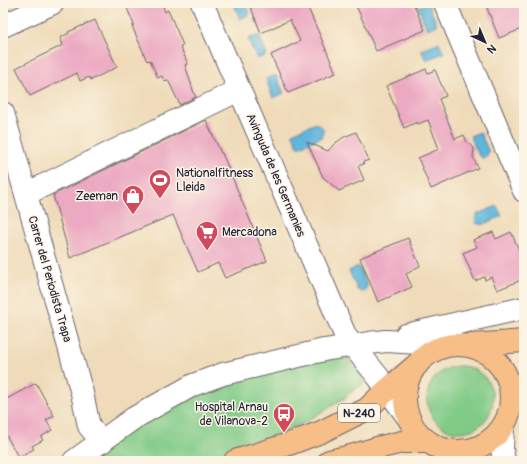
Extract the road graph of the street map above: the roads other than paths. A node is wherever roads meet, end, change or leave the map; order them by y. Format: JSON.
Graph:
{"nodes":[{"id":1,"x":53,"y":3,"type":"edge"},
{"id":2,"x":202,"y":3,"type":"edge"},
{"id":3,"x":445,"y":3,"type":"edge"},
{"id":4,"x":3,"y":26,"type":"edge"},
{"id":5,"x":239,"y":90,"type":"junction"},
{"id":6,"x":3,"y":112,"type":"edge"},
{"id":7,"x":524,"y":191,"type":"edge"},
{"id":8,"x":26,"y":194,"type":"junction"},
{"id":9,"x":524,"y":308,"type":"edge"},
{"id":10,"x":386,"y":341,"type":"junction"},
{"id":11,"x":524,"y":341,"type":"edge"},
{"id":12,"x":353,"y":345,"type":"junction"},
{"id":13,"x":459,"y":345,"type":"junction"},
{"id":14,"x":416,"y":366,"type":"junction"},
{"id":15,"x":387,"y":390,"type":"junction"},
{"id":16,"x":512,"y":413,"type":"edge"},
{"id":17,"x":410,"y":420,"type":"junction"},
{"id":18,"x":102,"y":442,"type":"junction"},
{"id":19,"x":443,"y":451,"type":"edge"},
{"id":20,"x":74,"y":461,"type":"edge"},
{"id":21,"x":235,"y":461,"type":"edge"},
{"id":22,"x":329,"y":461,"type":"edge"},
{"id":23,"x":504,"y":461,"type":"edge"}],
"edges":[{"from":1,"to":4,"type":"street"},
{"from":2,"to":5,"type":"street","name":"Avinguda de les Germanies"},
{"from":3,"to":7,"type":"street"},
{"from":5,"to":8,"type":"street"},
{"from":5,"to":12,"type":"street","name":"Avinguda de les Germanies"},
{"from":6,"to":8,"type":"street","name":"Carrer del Periodista Trapa"},
{"from":8,"to":18,"type":"street","name":"Carrer del Periodista Trapa"},
{"from":9,"to":10,"type":"street"},
{"from":10,"to":12,"type":"street"},
{"from":10,"to":13,"type":"street"},
{"from":11,"to":13,"type":"main road","number":"N-240"},
{"from":12,"to":15,"type":"street","name":"Avinguda de les Germanies"},
{"from":12,"to":18,"type":"street"},
{"from":13,"to":14,"type":"main road","number":"N-240"},
{"from":13,"to":16,"type":"main road"},
{"from":14,"to":15,"type":"main road","number":"N-240"},
{"from":14,"to":17,"type":"main road","number":"N-240"},
{"from":15,"to":17,"type":"street","name":"Avinguda de les Germanies"},
{"from":15,"to":21,"type":"main road","number":"N-240"},
{"from":16,"to":19,"type":"main road"},
{"from":16,"to":23,"type":"street"},
{"from":17,"to":19,"type":"main road","number":"N-240"},
{"from":18,"to":20,"type":"street"},
{"from":19,"to":22,"type":"main road"}]}
